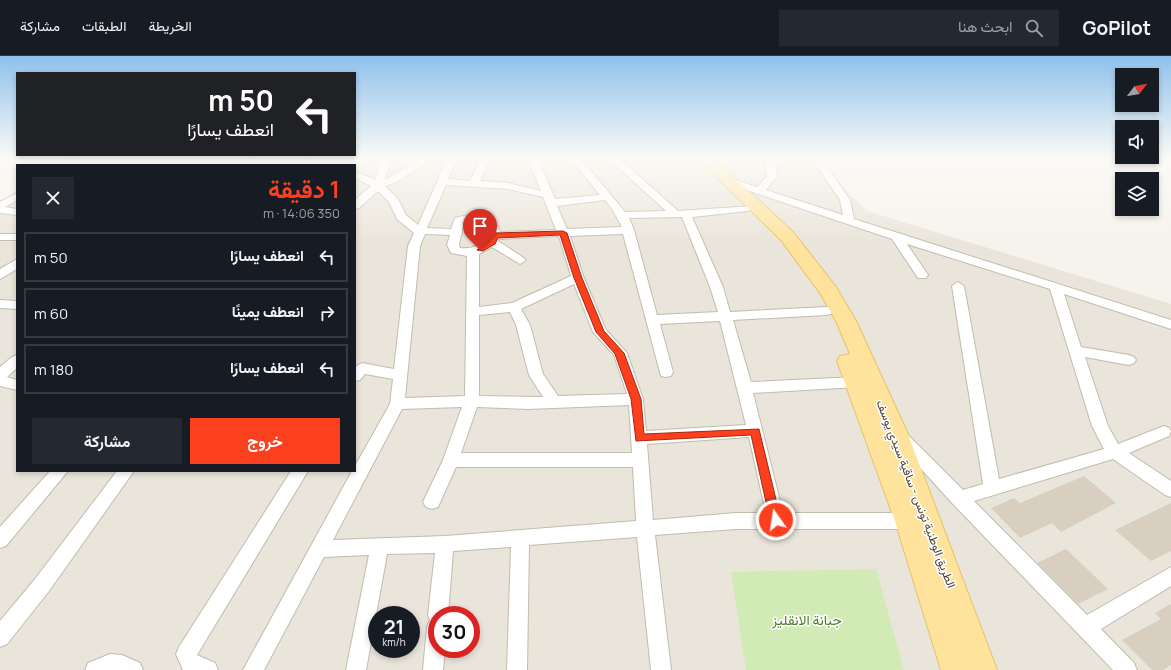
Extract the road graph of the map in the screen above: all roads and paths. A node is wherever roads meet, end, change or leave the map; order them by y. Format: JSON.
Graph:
{"nodes":[{"id":1,"x":375,"y":188,"type":"edge"},
{"id":2,"x":381,"y":188,"type":"edge"},
{"id":3,"x":439,"y":188,"type":"edge"},
{"id":4,"x":513,"y":188,"type":"edge"},
{"id":5,"x":544,"y":188,"type":"edge"},
{"id":6,"x":600,"y":188,"type":"edge"},
{"id":7,"x":649,"y":188,"type":"edge"},
{"id":8,"x":736,"y":188,"type":"edge"},
{"id":9,"x":737,"y":188,"type":"edge"},
{"id":10,"x":738,"y":188,"type":"edge"},
{"id":11,"x":763,"y":188,"type":"edge"},
{"id":12,"x":837,"y":188,"type":"edge"},
{"id":13,"x":16,"y":197,"type":"edge"},
{"id":14,"x":608,"y":197,"type":"junction"},
{"id":15,"x":549,"y":199,"type":"junction"},
{"id":16,"x":753,"y":200,"type":"junction"},
{"id":17,"x":356,"y":205,"type":"edge"},
{"id":18,"x":0,"y":206,"type":"edge"},
{"id":19,"x":0,"y":210,"type":"edge"},
{"id":20,"x":16,"y":212,"type":"edge"},
{"id":21,"x":681,"y":214,"type":"junction"},
{"id":22,"x":622,"y":215,"type":"junction"},
{"id":23,"x":849,"y":221,"type":"junction"},
{"id":24,"x":628,"y":230,"type":"junction"},
{"id":25,"x":419,"y":231,"type":"junction"},
{"id":26,"x":456,"y":232,"type":"junction"},
{"id":27,"x":563,"y":233,"type":"junction"},
{"id":28,"x":0,"y":236,"type":"edge"},
{"id":29,"x":16,"y":237,"type":"edge"},
{"id":30,"x":896,"y":238,"type":"junction"},
{"id":31,"x":494,"y":239,"type":"junction"},
{"id":32,"x":473,"y":252,"type":"junction"},
{"id":33,"x":520,"y":260,"type":"dead end"},
{"id":34,"x":16,"y":263,"type":"edge"},
{"id":35,"x":0,"y":275,"type":"edge"},
{"id":36,"x":922,"y":275,"type":"dead end"},
{"id":37,"x":578,"y":278,"type":"junction"},
{"id":38,"x":958,"y":286,"type":"dead end"},
{"id":39,"x":1055,"y":286,"type":"junction"},
{"id":40,"x":0,"y":304,"type":"edge"},
{"id":41,"x":16,"y":305,"type":"edge"},
{"id":42,"x":514,"y":307,"type":"junction"},
{"id":43,"x":826,"y":311,"type":"junction"},
{"id":44,"x":474,"y":312,"type":"junction"},
{"id":45,"x":725,"y":318,"type":"junction"},
{"id":46,"x":652,"y":320,"type":"junction"},
{"id":47,"x":1171,"y":325,"type":"edge"},
{"id":48,"x":1076,"y":351,"type":"junction"},
{"id":49,"x":1129,"y":360,"type":"dead end"},
{"id":50,"x":16,"y":361,"type":"edge"},
{"id":51,"x":666,"y":372,"type":"dead end"},
{"id":52,"x":0,"y":375,"type":"edge"},
{"id":53,"x":356,"y":375,"type":"edge"},
{"id":54,"x":400,"y":375,"type":"junction"},
{"id":55,"x":0,"y":381,"type":"edge"},
{"id":56,"x":857,"y":382,"type":"junction"},
{"id":57,"x":16,"y":385,"type":"edge"},
{"id":58,"x":745,"y":388,"type":"junction"},
{"id":59,"x":636,"y":399,"type":"junction"},
{"id":60,"x":472,"y":401,"type":"junction"},
{"id":61,"x":554,"y":402,"type":"junction"},
{"id":62,"x":397,"y":404,"type":"junction"},
{"id":63,"x":755,"y":431,"type":"junction"},
{"id":64,"x":895,"y":432,"type":"junction"},
{"id":65,"x":1164,"y":432,"type":"dead end"},
{"id":66,"x":639,"y":438,"type":"junction"},
{"id":67,"x":1115,"y":452,"type":"junction"},
{"id":68,"x":451,"y":460,"type":"junction"},
{"id":69,"x":640,"y":460,"type":"junction"},
{"id":70,"x":59,"y":472,"type":"edge"},
{"id":71,"x":125,"y":472,"type":"edge"},
{"id":72,"x":299,"y":472,"type":"edge"},
{"id":73,"x":992,"y":487,"type":"junction"},
{"id":74,"x":1171,"y":490,"type":"edge"},
{"id":75,"x":959,"y":499,"type":"junction"},
{"id":76,"x":432,"y":502,"type":"dead end"},
{"id":77,"x":776,"y":520,"type":"junction"},
{"id":78,"x":909,"y":521,"type":"junction"},
{"id":79,"x":645,"y":528,"type":"junction"},
{"id":80,"x":520,"y":539,"type":"junction"},
{"id":81,"x":0,"y":540,"type":"edge"},
{"id":82,"x":445,"y":544,"type":"junction"},
{"id":83,"x":380,"y":546,"type":"junction"},
{"id":84,"x":318,"y":549,"type":"junction"},
{"id":85,"x":1171,"y":576,"type":"edge"},
{"id":86,"x":439,"y":606,"type":"edge"},
{"id":87,"x":1086,"y":627,"type":"junction"},
{"id":88,"x":0,"y":637,"type":"edge"},
{"id":89,"x":434,"y":658,"type":"edge"},
{"id":90,"x":193,"y":668,"type":"edge"},
{"id":91,"x":95,"y":670,"type":"edge"},
{"id":92,"x":133,"y":670,"type":"edge"},
{"id":93,"x":253,"y":670,"type":"edge"},
{"id":94,"x":356,"y":670,"type":"edge"},
{"id":95,"x":433,"y":670,"type":"edge"},
{"id":96,"x":517,"y":670,"type":"edge"},
{"id":97,"x":661,"y":670,"type":"edge"},
{"id":98,"x":956,"y":670,"type":"edge"},
{"id":99,"x":981,"y":670,"type":"edge"},
{"id":100,"x":1127,"y":670,"type":"edge"}],
"edges":[{"from":1,"to":17,"type":"street"},
{"from":2,"to":25,"type":"street"},
{"from":3,"to":25,"type":"street"},
{"from":4,"to":15,"type":"street"},
{"from":5,"to":15,"type":"street"},
{"from":6,"to":14,"type":"street"},
{"from":7,"to":21,"type":"street"},
{"from":8,"to":16,"type":"main road","name":"الطريق الوطنية تونس - ساقية سيدي يوسف"},
{"from":9,"to":64,"type":"main road","name":"الطريق الوطنية تونس - ساقية سيدي يوسف"},
{"from":10,"to":16,"type":"street"},
{"from":11,"to":16,"type":"street"},
{"from":12,"to":23,"type":"street"},
{"from":13,"to":18,"type":"street"},
{"from":14,"to":15,"type":"street"},
{"from":14,"to":22,"type":"street"},
{"from":15,"to":27,"type":"street"},
{"from":16,"to":21,"type":"street"},
{"from":16,"to":23,"type":"street"},
{"from":16,"to":43,"type":"main road","name":"الطريق الوطنية تونس - ساقية سيدي يوسف"},
{"from":19,"to":20,"type":"street"},
{"from":21,"to":22,"type":"street"},
{"from":21,"to":45,"type":"street"},
{"from":22,"to":24,"type":"street"},
{"from":23,"to":30,"type":"street"},
{"from":24,"to":27,"type":"street"},
{"from":24,"to":46,"type":"street"},
{"from":25,"to":26,"type":"street"},
{"from":25,"to":54,"type":"street"},
{"from":26,"to":31,"type":"street"},
{"from":26,"to":32,"type":"street"},
{"from":27,"to":31,"type":"street"},
{"from":27,"to":37,"type":"street"},
{"from":28,"to":29,"type":"street"},
{"from":30,"to":36,"type":"street"},
{"from":30,"to":39,"type":"street"},
{"from":31,"to":32,"type":"street"},
{"from":31,"to":33,"type":"street"},
{"from":32,"to":44,"type":"street"},
{"from":34,"to":35,"type":"street"},
{"from":37,"to":42,"type":"street"},
{"from":37,"to":59,"type":"street"},
{"from":38,"to":73,"type":"street"},
{"from":39,"to":47,"type":"street"},
{"from":39,"to":48,"type":"street"},
{"from":40,"to":41,"type":"street"},
{"from":42,"to":44,"type":"street"},
{"from":42,"to":61,"type":"street"},
{"from":43,"to":45,"type":"street"},
{"from":43,"to":56,"type":"main road","name":"الطريق الوطنية تونس - ساقية سيدي يوسف"},
{"from":44,"to":60,"type":"street"},
{"from":45,"to":46,"type":"street"},
{"from":45,"to":58,"type":"street"},
{"from":46,"to":51,"type":"street"},
{"from":48,"to":49,"type":"street"},
{"from":48,"to":67,"type":"street"},
{"from":50,"to":52,"type":"street"},
{"from":53,"to":54,"type":"street"},
{"from":54,"to":62,"type":"street"},
{"from":55,"to":57,"type":"street"},
{"from":56,"to":58,"type":"street"},
{"from":56,"to":78,"type":"main road","name":"الطريق الوطنية تونس - ساقية سيدي يوسف"},
{"from":58,"to":63,"type":"street"},
{"from":59,"to":61,"type":"street"},
{"from":59,"to":66,"type":"street"},
{"from":60,"to":61,"type":"street"},
{"from":60,"to":62,"type":"street"},
{"from":60,"to":68,"type":"street"},
{"from":62,"to":84,"type":"street"},
{"from":63,"to":66,"type":"street"},
{"from":63,"to":77,"type":"street"},
{"from":64,"to":75,"type":"street"},
{"from":64,"to":99,"type":"main road","name":"الطريق الوطنية تونس - ساقية سيدي يوسف"},
{"from":65,"to":67,"type":"street"},
{"from":66,"to":69,"type":"street"},
{"from":67,"to":73,"type":"street"},
{"from":67,"to":74,"type":"street"},
{"from":68,"to":69,"type":"street"},
{"from":68,"to":76,"type":"street"},
{"from":69,"to":79,"type":"street"},
{"from":70,"to":81,"type":"street"},
{"from":71,"to":88,"type":"street"},
{"from":72,"to":90,"type":"street"},
{"from":73,"to":75,"type":"street"},
{"from":75,"to":87,"type":"street"},
{"from":77,"to":78,"type":"street"},
{"from":77,"to":79,"type":"street"},
{"from":78,"to":98,"type":"main road","name":"الطريق الوطنية تونس - ساقية سيدي يوسف"},
{"from":79,"to":80,"type":"street"},
{"from":79,"to":97,"type":"street"},
{"from":80,"to":82,"type":"street"},
{"from":80,"to":96,"type":"street"},
{"from":82,"to":83,"type":"street"},
{"from":82,"to":86,"type":"street"},
{"from":83,"to":84,"type":"street"},
{"from":83,"to":94,"type":"street"},
{"from":84,"to":93,"type":"street"},
{"from":85,"to":87,"type":"street"},
{"from":87,"to":100,"type":"street"},
{"from":89,"to":95,"type":"street"},
{"from":91,"to":92,"type":"street"}]}
